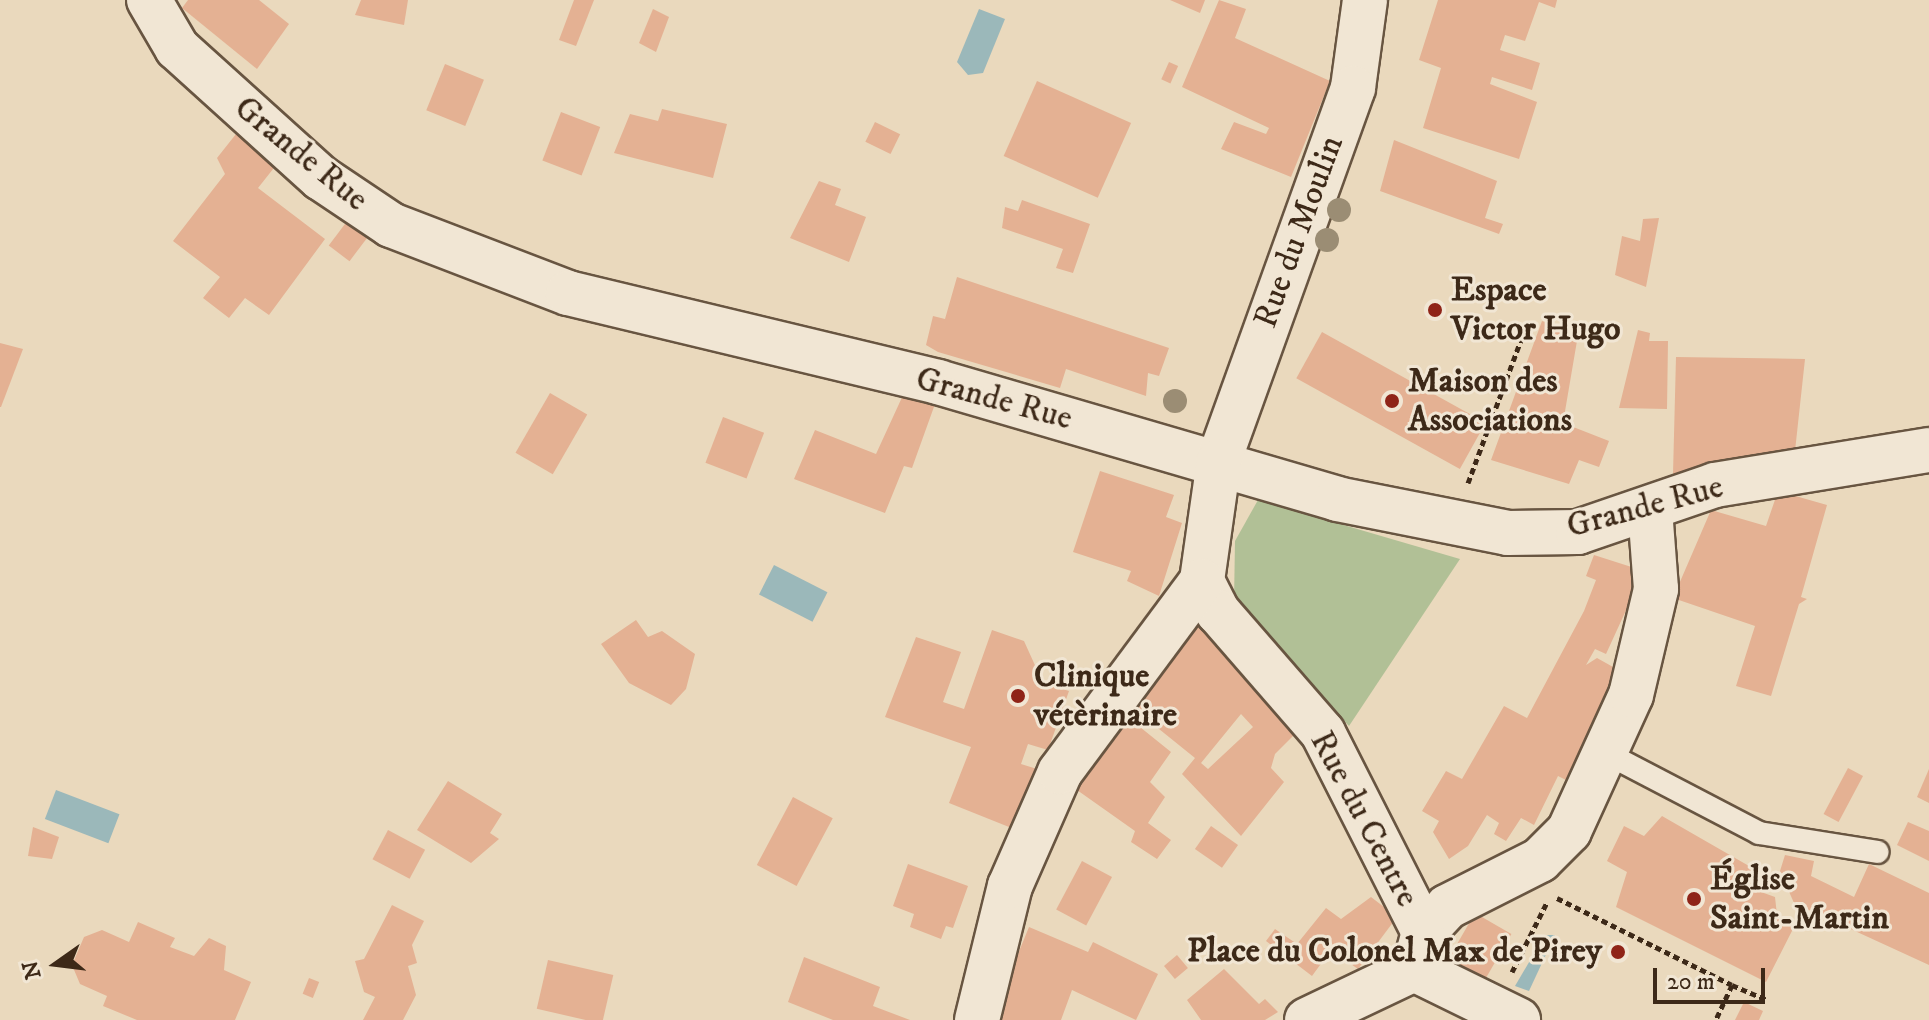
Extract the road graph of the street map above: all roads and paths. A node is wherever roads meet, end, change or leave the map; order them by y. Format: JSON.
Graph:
{"nodes":[{"id":1,"x":149,"y":0,"type":"edge"},
{"id":2,"x":1365,"y":0,"type":"edge"},
{"id":3,"x":1524,"y":332,"type":"dead end"},
{"id":4,"x":1929,"y":450,"type":"edge"},
{"id":5,"x":1219,"y":461,"type":"junction"},
{"id":6,"x":1650,"y":510,"type":"junction"},
{"id":7,"x":1451,"y":525,"type":"junction"},
{"id":8,"x":1202,"y":581,"type":"junction"},
{"id":9,"x":1608,"y":754,"type":"junction"},
{"id":10,"x":1877,"y":852,"type":"dead end"},
{"id":11,"x":1419,"y":951,"type":"junction"},
{"id":12,"x":1732,"y":985,"type":"junction"},
{"id":13,"x":1768,"y":1000,"type":"dead end"},
{"id":14,"x":1508,"y":1019,"type":"edge"},
{"id":15,"x":977,"y":1020,"type":"edge"},
{"id":16,"x":1307,"y":1020,"type":"edge"},
{"id":17,"x":1716,"y":1020,"type":"edge"}],
"edges":[{"from":1,"to":5,"type":"street","name":"Grande Rue"},
{"from":2,"to":5,"type":"street","name":"Rue du Moulin"},
{"from":3,"to":7,"type":"path"},
{"from":4,"to":6,"type":"street","name":"Grande Rue"},
{"from":5,"to":7,"type":"street","name":"Grande Rue"},
{"from":5,"to":8,"type":"street"},
{"from":6,"to":7,"type":"street","name":"Grande Rue"},
{"from":6,"to":9,"type":"street"},
{"from":8,"to":11,"type":"street","name":"Rue du Centre"},
{"from":8,"to":15,"type":"street"},
{"from":9,"to":10,"type":"lane"},
{"from":9,"to":11,"type":"street"},
{"from":11,"to":14,"type":"street"},
{"from":11,"to":16,"type":"street"},
{"from":12,"to":13,"type":"path"},
{"from":12,"to":14,"type":"path"},
{"from":12,"to":17,"type":"path"}]}
